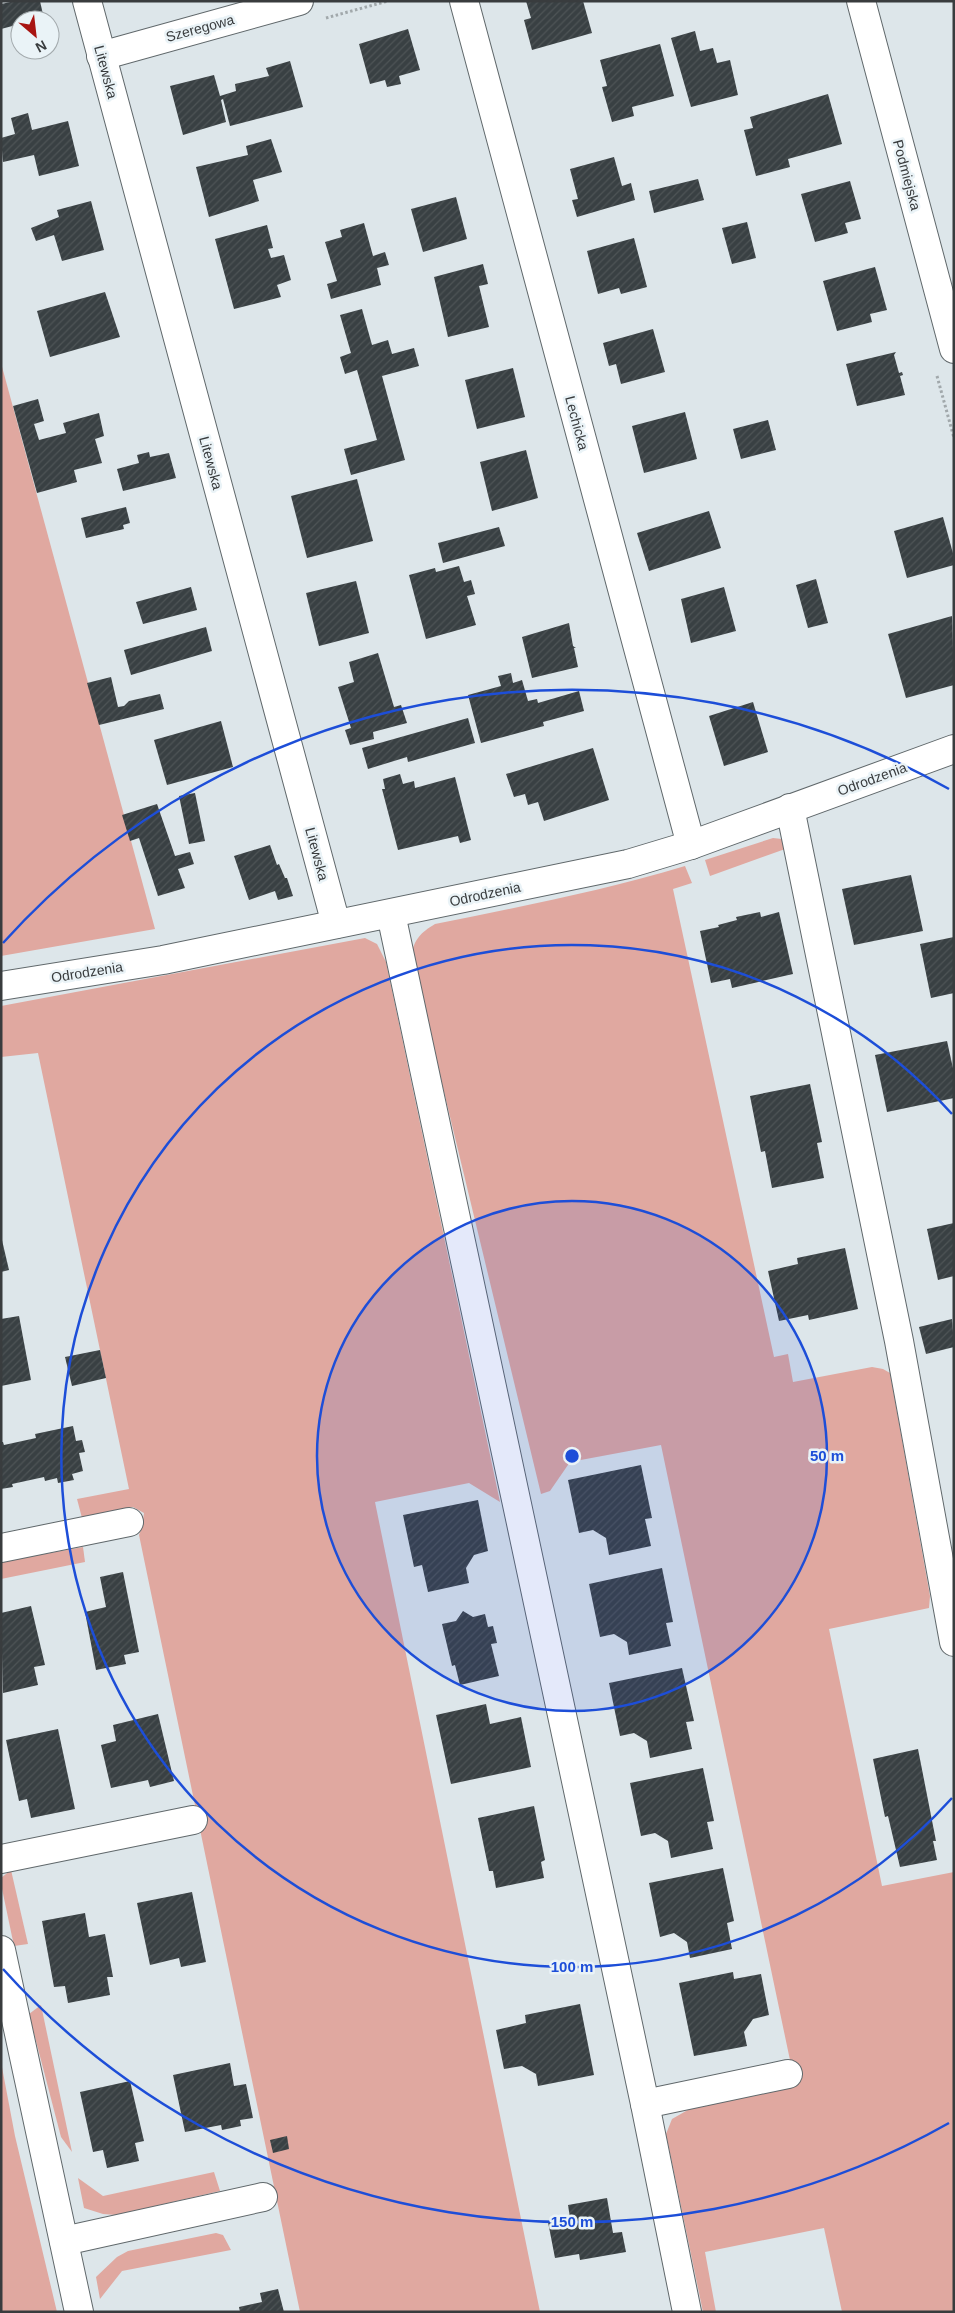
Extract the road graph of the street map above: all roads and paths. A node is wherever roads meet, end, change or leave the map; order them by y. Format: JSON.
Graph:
{"nodes":[{"id":1,"x":87,"y":1,"type":"edge"},
{"id":2,"x":299,"y":1,"type":"edge"},
{"id":3,"x":388,"y":1,"type":"edge"},
{"id":4,"x":464,"y":1,"type":"edge"},
{"id":5,"x":861,"y":1,"type":"edge"},
{"id":6,"x":322,"y":19,"type":"dead end"},
{"id":7,"x":102,"y":56,"type":"junction"},
{"id":8,"x":954,"y":350,"type":"edge"},
{"id":9,"x":954,"y":749,"type":"edge"},
{"id":10,"x":790,"y":808,"type":"junction"},
{"id":11,"x":690,"y":845,"type":"junction"},
{"id":12,"x":390,"y":914,"type":"junction"},
{"id":13,"x":336,"y":924,"type":"junction"},
{"id":14,"x":1,"y":986,"type":"edge"},
{"id":15,"x":129,"y":1522,"type":"dead end"},
{"id":16,"x":1,"y":1548,"type":"edge"},
{"id":17,"x":954,"y":1642,"type":"edge"},
{"id":18,"x":193,"y":1820,"type":"dead end"},
{"id":19,"x":1,"y":1859,"type":"edge"},
{"id":20,"x":1,"y":1950,"type":"edge"},
{"id":21,"x":788,"y":2074,"type":"dead end"},
{"id":22,"x":645,"y":2104,"type":"junction"},
{"id":23,"x":263,"y":2197,"type":"dead end"},
{"id":24,"x":64,"y":2241,"type":"junction"},
{"id":25,"x":79,"y":2312,"type":"edge"},
{"id":26,"x":687,"y":2312,"type":"edge"}],
"edges":[{"from":1,"to":7,"type":"street","name":"Litewska"},
{"from":2,"to":7,"type":"street","name":"Szeregowa"},
{"from":3,"to":6,"type":"path"},
{"from":4,"to":11,"type":"street","name":"Lechicka"},
{"from":5,"to":8,"type":"street","name":"Podmiejska"},
{"from":7,"to":13,"type":"street","name":"Litewska"},
{"from":9,"to":10,"type":"street","name":"Odrodzenia"},
{"from":10,"to":11,"type":"street","name":"Odrodzenia"},
{"from":10,"to":17,"type":"street"},
{"from":11,"to":12,"type":"street","name":"Odrodzenia"},
{"from":12,"to":13,"type":"street","name":"Odrodzenia"},
{"from":12,"to":22,"type":"street"},
{"from":13,"to":14,"type":"street","name":"Odrodzenia"},
{"from":15,"to":16,"type":"street"},
{"from":18,"to":19,"type":"street"},
{"from":20,"to":24,"type":"street"},
{"from":21,"to":22,"type":"street"},
{"from":22,"to":26,"type":"street"},
{"from":23,"to":24,"type":"street"},
{"from":24,"to":25,"type":"street"}]}
